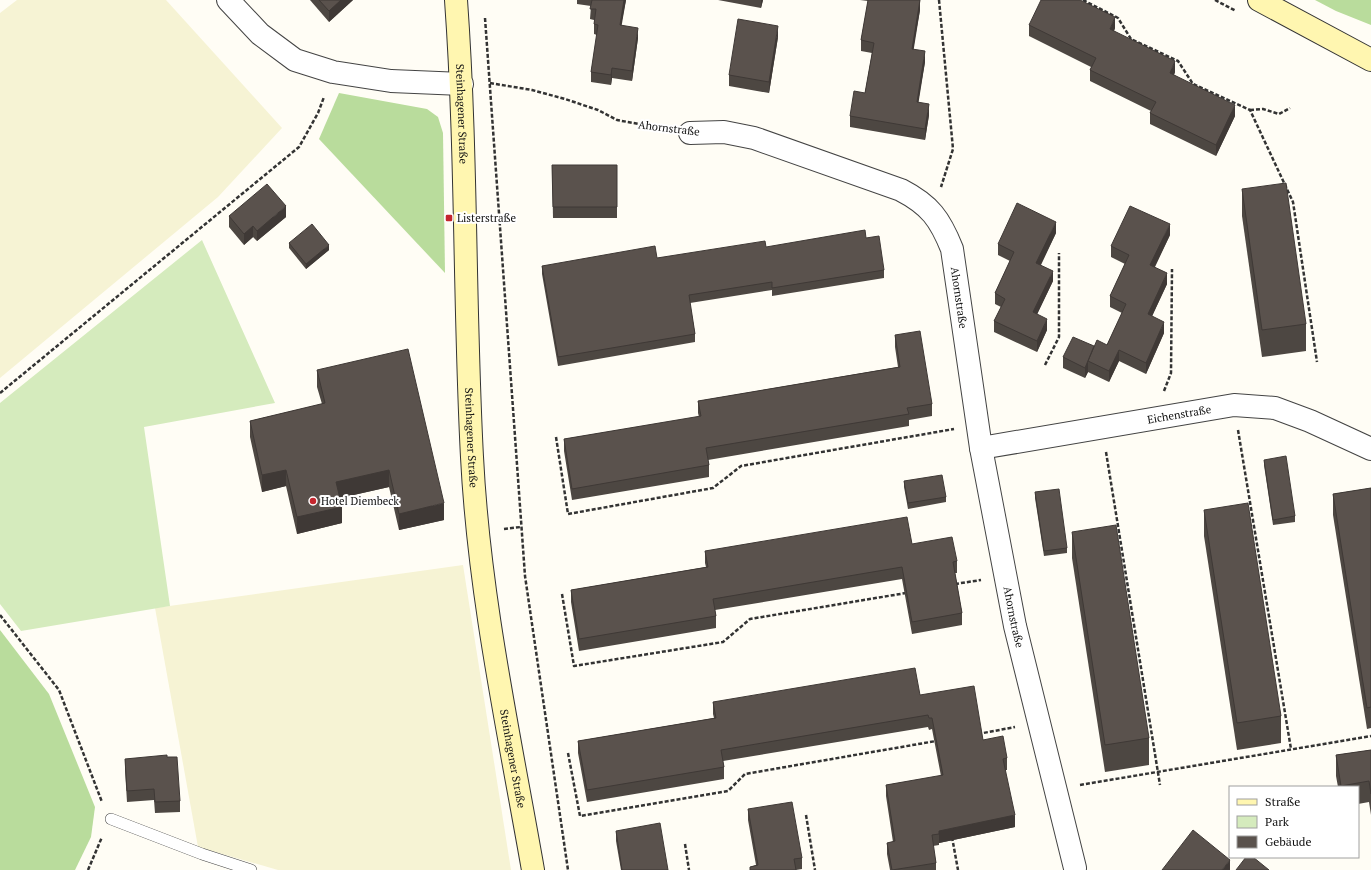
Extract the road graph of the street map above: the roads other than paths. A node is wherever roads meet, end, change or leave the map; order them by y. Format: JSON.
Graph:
{"nodes":[{"id":1,"x":228,"y":0,"type":"edge"},
{"id":2,"x":456,"y":0,"type":"edge"},
{"id":3,"x":1259,"y":0,"type":"edge"},
{"id":4,"x":1371,"y":60,"type":"edge"},
{"id":5,"x":462,"y":84,"type":"junction"},
{"id":6,"x":690,"y":133,"type":"road end"},
{"id":7,"x":981,"y":448,"type":"junction"},
{"id":8,"x":1371,"y":449,"type":"edge"},
{"id":9,"x":111,"y":819,"type":"road end"},
{"id":10,"x":1076,"y":869,"type":"edge"},
{"id":11,"x":251,"y":870,"type":"edge"},
{"id":12,"x":533,"y":870,"type":"edge"}],
"edges":[{"from":1,"to":5,"type":"street"},
{"from":2,"to":5,"type":"main road","name":"Steinhagener Straße"},
{"from":3,"to":4,"type":"main road"},
{"from":5,"to":12,"type":"main road","name":"Steinhagener Straße"},
{"from":6,"to":7,"type":"street","name":"Ahornstraße"},
{"from":7,"to":8,"type":"street","name":"Eichenstraße"},
{"from":7,"to":10,"type":"street","name":"Ahornstraße"},
{"from":9,"to":11,"type":"lane"}]}
